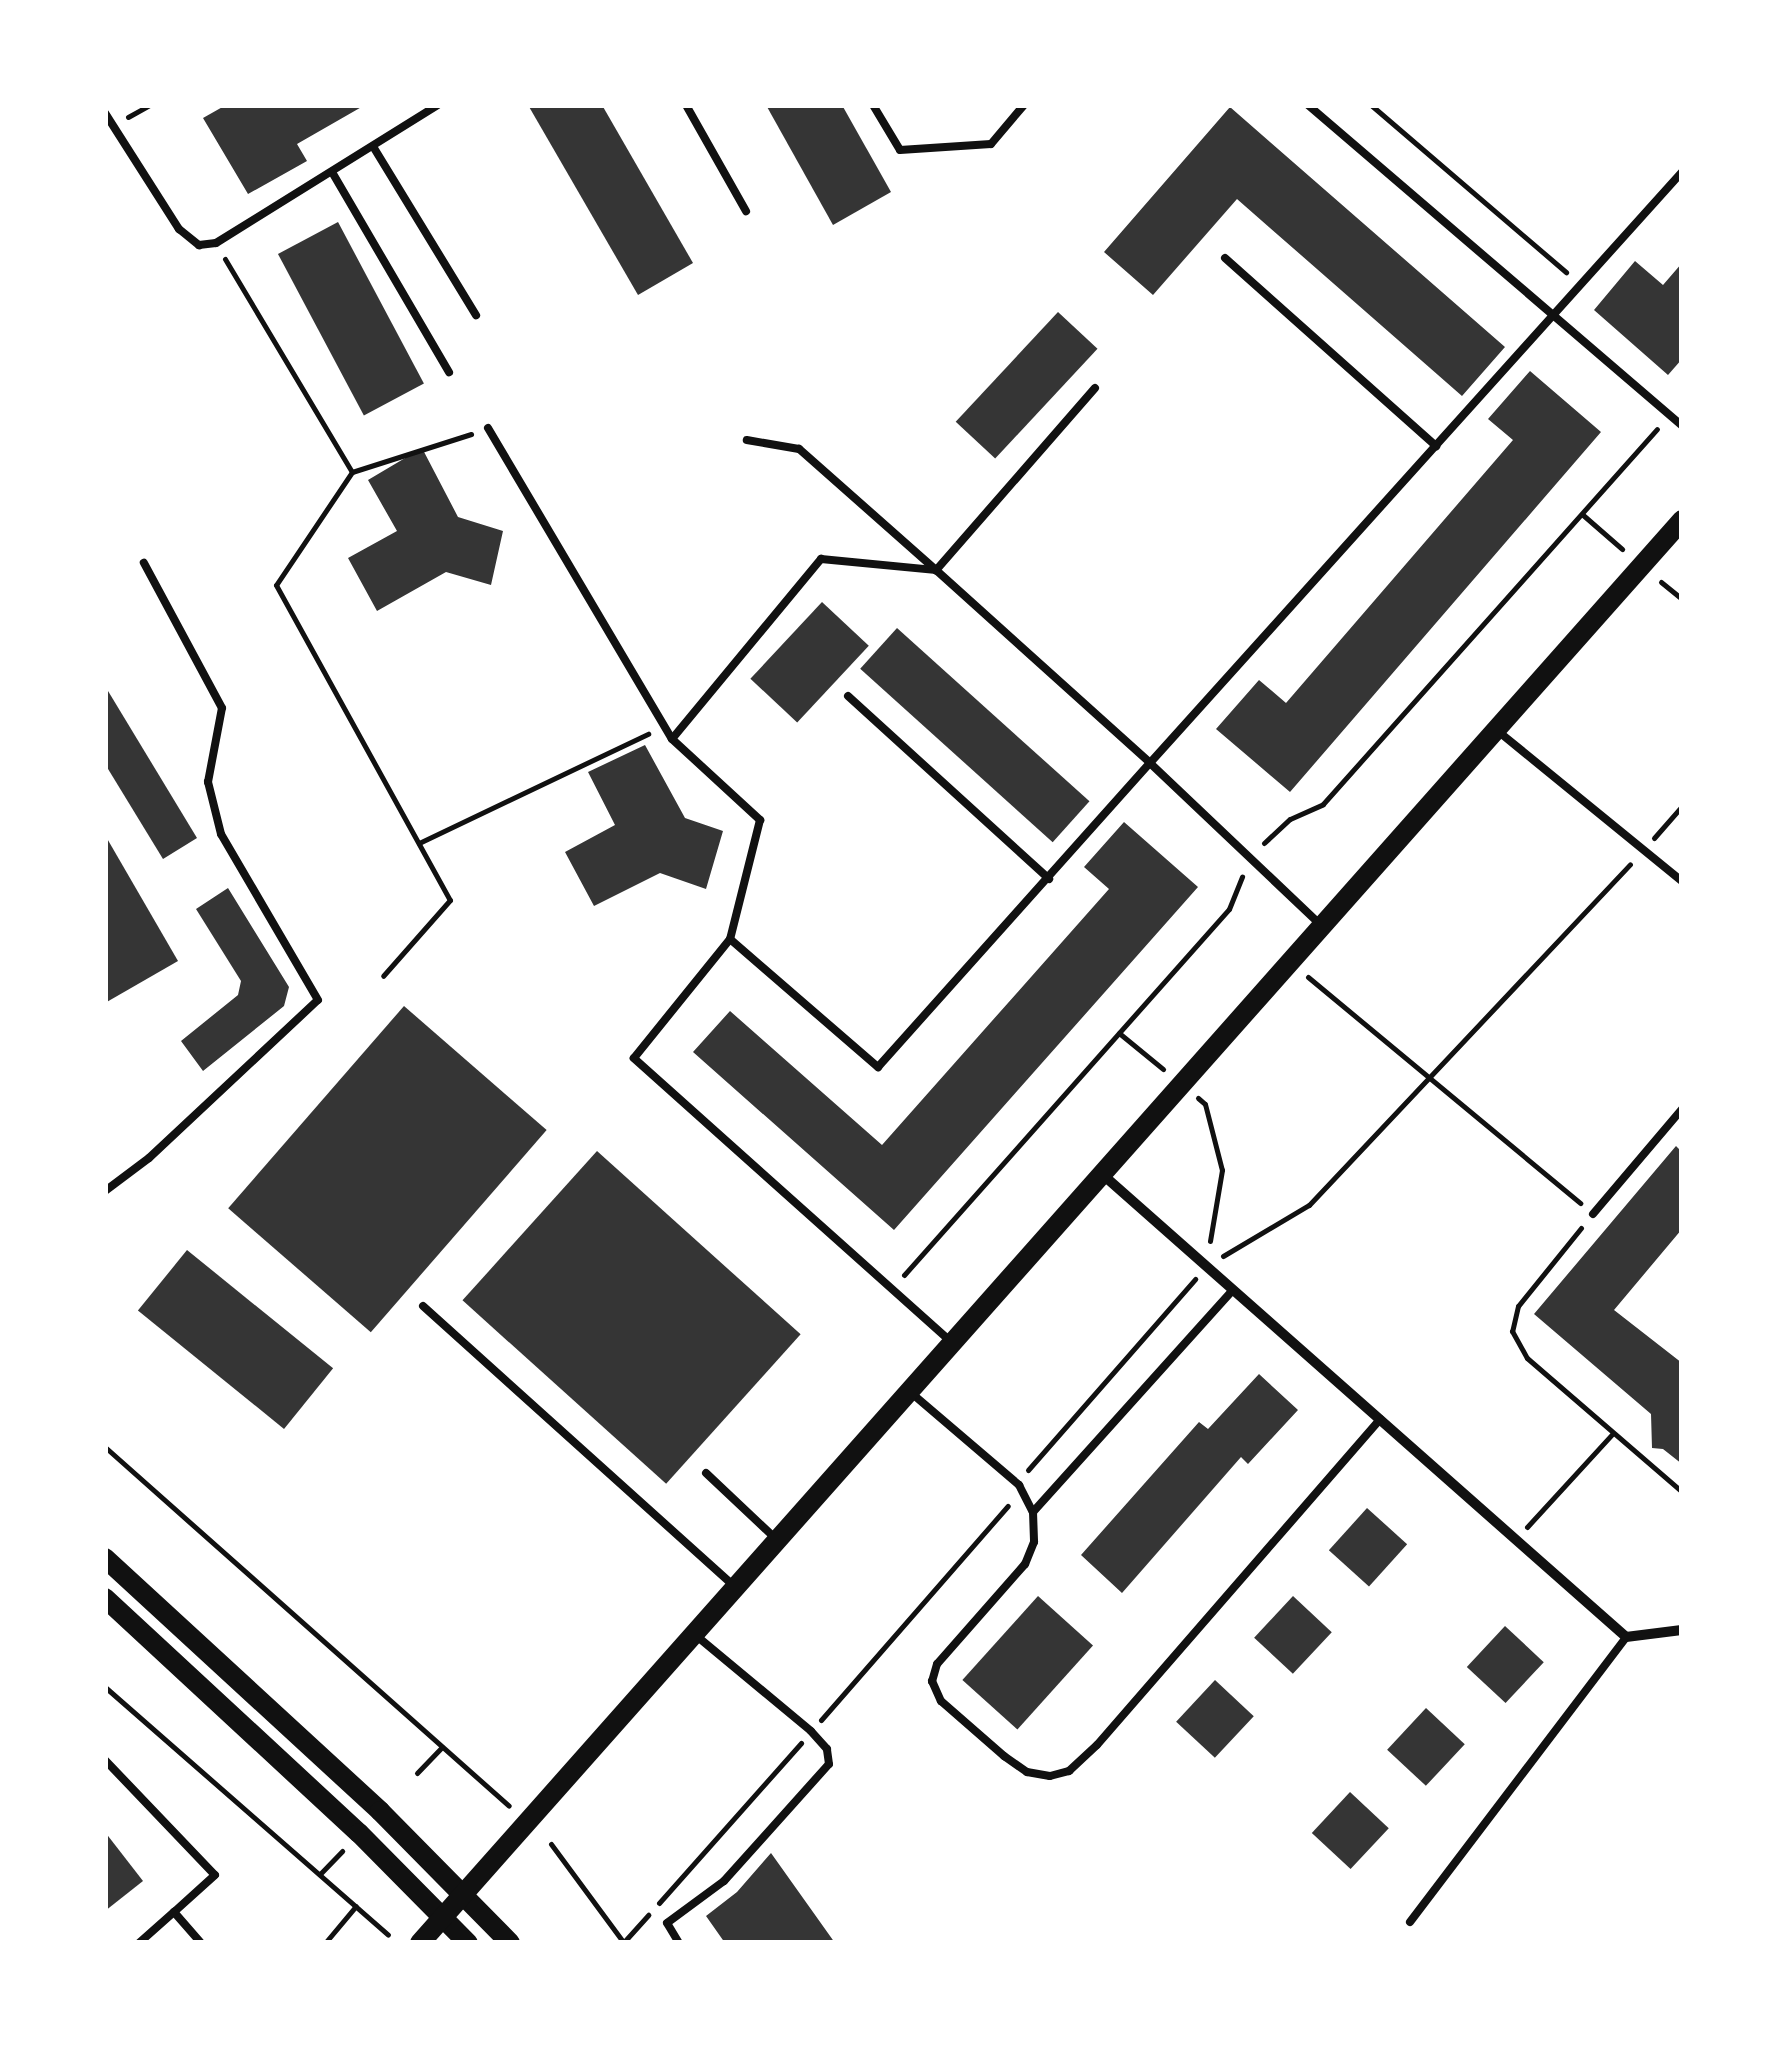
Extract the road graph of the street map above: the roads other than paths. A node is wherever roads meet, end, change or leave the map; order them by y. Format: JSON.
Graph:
{"nodes":[{"id":1,"x":438,"y":105,"type":"edge"},
{"id":2,"x":686,"y":105,"type":"edge"},
{"id":3,"x":873,"y":105,"type":"edge"},
{"id":4,"x":1024,"y":105,"type":"edge"},
{"id":5,"x":1308,"y":105,"type":"edge"},
{"id":6,"x":105,"y":113,"type":"edge"},
{"id":7,"x":109,"y":127,"type":"edge"},
{"id":8,"x":374,"y":148,"type":"junction"},
{"id":9,"x":332,"y":172,"type":"junction"},
{"id":10,"x":1682,"y":172,"type":"edge"},
{"id":11,"x":746,"y":211,"type":"dead end"},
{"id":12,"x":1224,"y":258,"type":"dead end"},
{"id":13,"x":476,"y":316,"type":"dead end"},
{"id":14,"x":1551,"y":317,"type":"junction"},
{"id":15,"x":448,"y":372,"type":"dead end"},
{"id":16,"x":1095,"y":388,"type":"dead end"},
{"id":17,"x":1682,"y":425,"type":"edge"},
{"id":18,"x":488,"y":428,"type":"road end"},
{"id":19,"x":748,"y":440,"type":"dead end"},
{"id":20,"x":1436,"y":446,"type":"junction"},
{"id":21,"x":1682,"y":520,"type":"edge"},
{"id":22,"x":144,"y":563,"type":"dead end"},
{"id":23,"x":936,"y":570,"type":"junction"},
{"id":24,"x":848,"y":696,"type":"dead end"},
{"id":25,"x":1496,"y":730,"type":"junction"},
{"id":26,"x":672,"y":739,"type":"junction"},
{"id":27,"x":1150,"y":763,"type":"junction"},
{"id":28,"x":1049,"y":878,"type":"junction"},
{"id":29,"x":1682,"y":881,"type":"edge"},
{"id":30,"x":1322,"y":926,"type":"junction"},
{"id":31,"x":730,"y":939,"type":"junction"},
{"id":32,"x":1682,"y":1110,"type":"edge"},
{"id":33,"x":1102,"y":1174,"type":"junction"},
{"id":34,"x":105,"y":1191,"type":"edge"},
{"id":35,"x":1593,"y":1214,"type":"road end"},
{"id":36,"x":1233,"y":1290,"type":"junction"},
{"id":37,"x":422,"y":1306,"type":"dead end"},
{"id":38,"x":953,"y":1342,"type":"junction"},
{"id":39,"x":910,"y":1391,"type":"junction"},
{"id":40,"x":1380,"y":1419,"type":"junction"},
{"id":41,"x":706,"y":1473,"type":"dead end"},
{"id":42,"x":1033,"y":1512,"type":"junction"},
{"id":43,"x":777,"y":1540,"type":"junction"},
{"id":44,"x":105,"y":1558,"type":"edge"},
{"id":45,"x":736,"y":1587,"type":"junction"},
{"id":46,"x":105,"y":1598,"type":"edge"},
{"id":47,"x":1682,"y":1630,"type":"edge"},
{"id":48,"x":694,"y":1634,"type":"junction"},
{"id":49,"x":1626,"y":1637,"type":"junction"},
{"id":50,"x":105,"y":1760,"type":"edge"},
{"id":51,"x":465,"y":1892,"type":"junction"},
{"id":52,"x":174,"y":1912,"type":"junction"},
{"id":53,"x":444,"y":1916,"type":"junction"},
{"id":54,"x":1410,"y":1922,"type":"dead end"},
{"id":55,"x":139,"y":1943,"type":"edge"},
{"id":56,"x":201,"y":1943,"type":"edge"},
{"id":57,"x":420,"y":1943,"type":"edge"},
{"id":58,"x":468,"y":1943,"type":"edge"},
{"id":59,"x":510,"y":1943,"type":"edge"},
{"id":60,"x":679,"y":1943,"type":"edge"}],
"edges":[{"from":1,"to":8,"type":"lane"},
{"from":2,"to":11,"type":"lane"},
{"from":3,"to":4,"type":"lane"},
{"from":5,"to":14,"type":"lane"},
{"from":6,"to":7,"type":"lane"},
{"from":7,"to":9,"type":"lane"},
{"from":8,"to":9,"type":"lane"},
{"from":8,"to":13,"type":"lane"},
{"from":9,"to":15,"type":"lane"},
{"from":10,"to":14,"type":"lane"},
{"from":12,"to":20,"type":"lane"},
{"from":14,"to":17,"type":"lane"},
{"from":14,"to":20,"type":"lane"},
{"from":16,"to":23,"type":"lane"},
{"from":18,"to":26,"type":"lane"},
{"from":19,"to":23,"type":"lane"},
{"from":20,"to":27,"type":"lane"},
{"from":21,"to":25,"type":"main road"},
{"from":22,"to":34,"type":"lane"},
{"from":23,"to":26,"type":"lane"},
{"from":23,"to":27,"type":"lane"},
{"from":24,"to":28,"type":"lane"},
{"from":25,"to":29,"type":"lane"},
{"from":25,"to":30,"type":"main road"},
{"from":26,"to":31,"type":"lane"},
{"from":27,"to":28,"type":"lane"},
{"from":27,"to":30,"type":"lane"},
{"from":28,"to":31,"type":"lane"},
{"from":30,"to":33,"type":"main road"},
{"from":31,"to":38,"type":"lane"},
{"from":32,"to":35,"type":"lane"},
{"from":33,"to":36,"type":"street"},
{"from":33,"to":38,"type":"main road"},
{"from":36,"to":40,"type":"street"},
{"from":36,"to":42,"type":"lane"},
{"from":37,"to":45,"type":"lane"},
{"from":38,"to":39,"type":"main road"},
{"from":39,"to":42,"type":"lane"},
{"from":39,"to":43,"type":"main road"},
{"from":40,"to":42,"type":"lane"},
{"from":40,"to":49,"type":"street"},
{"from":41,"to":43,"type":"lane"},
{"from":43,"to":45,"type":"main road"},
{"from":44,"to":51,"type":"main road"},
{"from":45,"to":48,"type":"main road"},
{"from":46,"to":53,"type":"main road"},
{"from":47,"to":49,"type":"street"},
{"from":48,"to":51,"type":"main road"},
{"from":48,"to":60,"type":"lane"},
{"from":49,"to":54,"type":"lane"},
{"from":50,"to":52,"type":"lane"},
{"from":51,"to":53,"type":"main road"},
{"from":51,"to":59,"type":"main road"},
{"from":52,"to":55,"type":"lane"},
{"from":52,"to":56,"type":"lane"},
{"from":53,"to":57,"type":"main road"},
{"from":53,"to":58,"type":"main road"}]}
